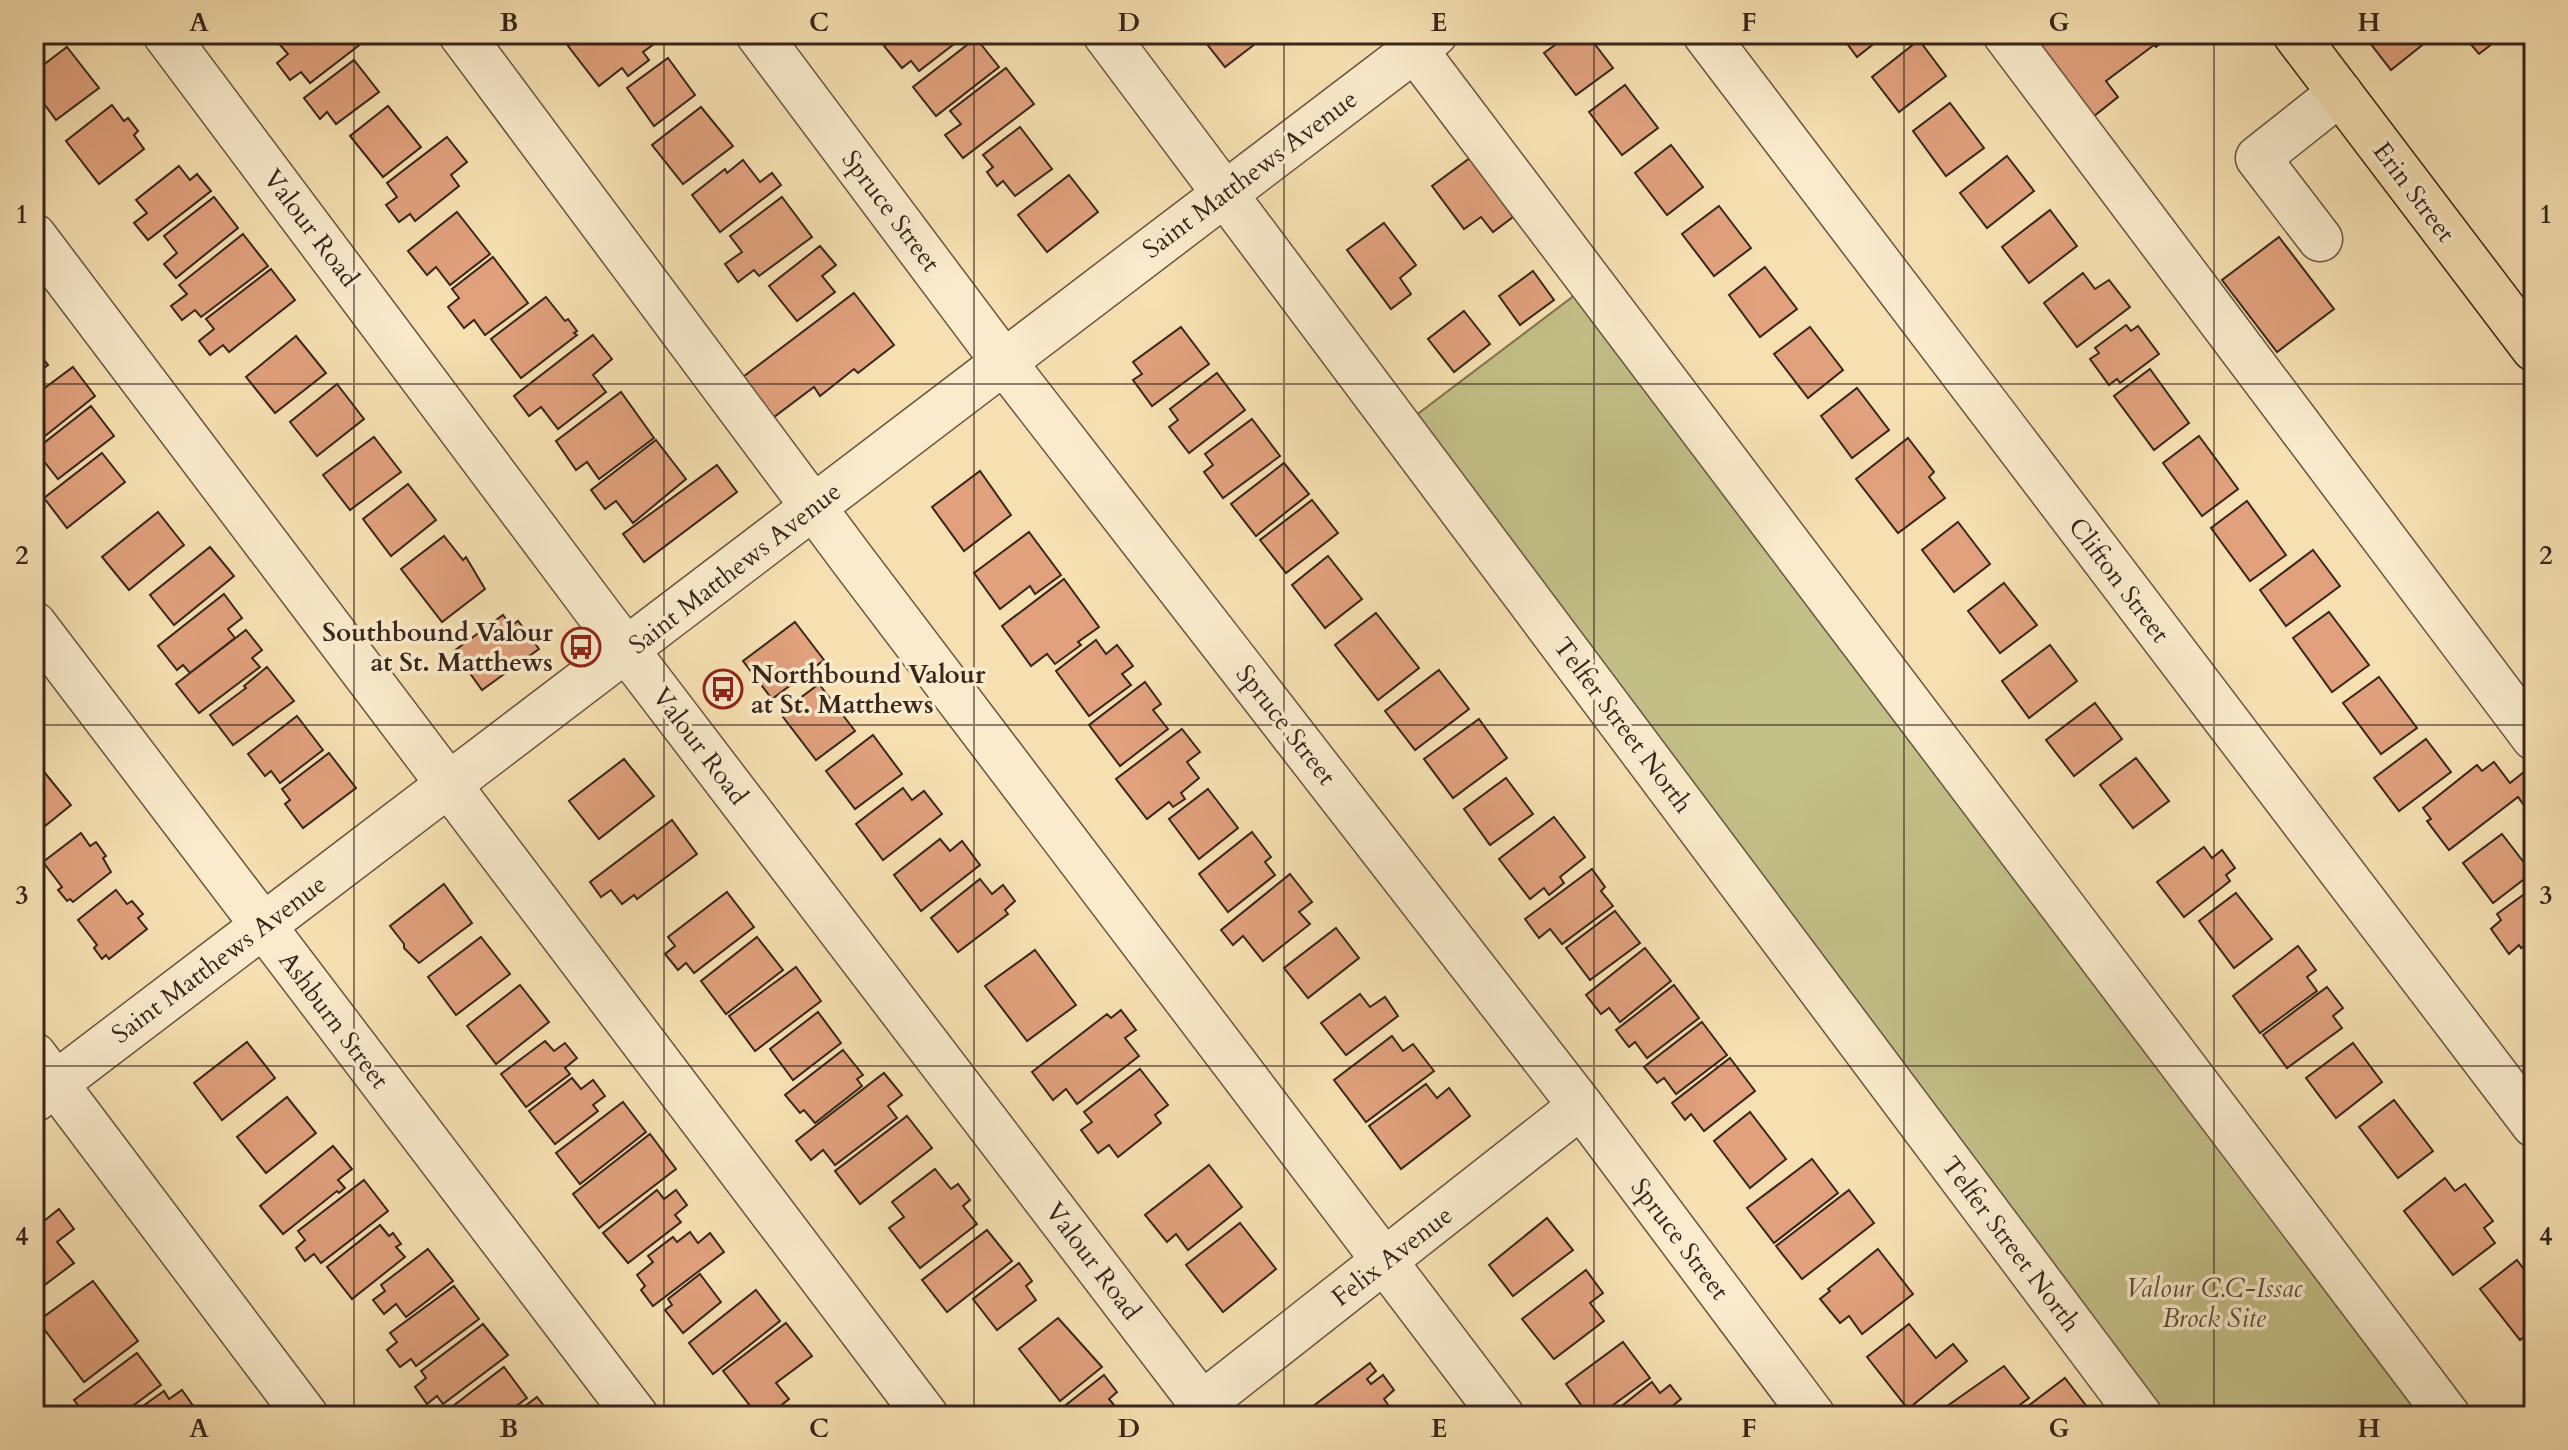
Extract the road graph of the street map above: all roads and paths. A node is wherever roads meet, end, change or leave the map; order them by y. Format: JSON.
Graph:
{"nodes":[{"id":1,"x":165,"y":34,"type":"edge"},
{"id":2,"x":461,"y":34,"type":"edge"},
{"id":3,"x":758,"y":34,"type":"edge"},
{"id":4,"x":1105,"y":34,"type":"edge"},
{"id":5,"x":1705,"y":34,"type":"edge"},
{"id":6,"x":2005,"y":34,"type":"edge"},
{"id":7,"x":2295,"y":34,"type":"edge"},
{"id":8,"x":1417,"y":39,"type":"edge"},
{"id":9,"x":2340,"y":93,"type":"junction"},
{"id":10,"x":1225,"y":193,"type":"junction"},
{"id":11,"x":34,"y":236,"type":"edge"},
{"id":12,"x":2320,"y":239,"type":"dead end"},
{"id":13,"x":2532,"y":342,"type":"edge"},
{"id":14,"x":1003,"y":361,"type":"junction"},
{"id":15,"x":813,"y":507,"type":"junction"},
{"id":16,"x":34,"y":624,"type":"edge"},
{"id":17,"x":627,"y":651,"type":"junction"},
{"id":18,"x":2534,"y":738,"type":"edge"},
{"id":19,"x":448,"y":784,"type":"junction"},
{"id":20,"x":263,"y":926,"type":"junction"},
{"id":21,"x":41,"y":1080,"type":"edge"},
{"id":22,"x":1581,"y":1106,"type":"junction"},
{"id":23,"x":2534,"y":1125,"type":"edge"},
{"id":24,"x":1386,"y":1261,"type":"junction"},
{"id":25,"x":1207,"y":1410,"type":"edge"},
{"id":26,"x":306,"y":1416,"type":"edge"},
{"id":27,"x":636,"y":1416,"type":"edge"},
{"id":28,"x":926,"y":1416,"type":"edge"},
{"id":29,"x":1502,"y":1416,"type":"edge"},
{"id":30,"x":1813,"y":1416,"type":"edge"},
{"id":31,"x":2140,"y":1416,"type":"edge"},
{"id":32,"x":2448,"y":1416,"type":"edge"}],
"edges":[{"from":1,"to":17,"type":"street","name":"Valour Road"},
{"from":2,"to":15,"type":"street"},
{"from":3,"to":14,"type":"street","name":"Spruce Street"},
{"from":4,"to":10,"type":"street","name":"Telfer Street North"},
{"from":5,"to":23,"type":"street","name":"Clifton Street"},
{"from":6,"to":18,"type":"street"},
{"from":7,"to":9,"type":"main road","name":"Erin Street"},
{"from":8,"to":10,"type":"street","name":"Saint Matthews Avenue"},
{"from":8,"to":32,"type":"street"},
{"from":9,"to":12,"type":"street"},
{"from":9,"to":13,"type":"main road","name":"Erin Street"},
{"from":10,"to":14,"type":"street","name":"Saint Matthews Avenue"},
{"from":10,"to":31,"type":"street","name":"Telfer Street North"},
{"from":11,"to":19,"type":"street"},
{"from":14,"to":15,"type":"street","name":"Saint Matthews Avenue"},
{"from":14,"to":22,"type":"street","name":"Spruce Street"},
{"from":15,"to":17,"type":"street","name":"Saint Matthews Avenue"},
{"from":15,"to":24,"type":"street"},
{"from":16,"to":20,"type":"street","name":"Ashburn Street"},
{"from":17,"to":19,"type":"street","name":"Saint Matthews Avenue"},
{"from":17,"to":25,"type":"street","name":"Valour Road"},
{"from":19,"to":20,"type":"street","name":"Saint Matthews Avenue"},
{"from":19,"to":28,"type":"street"},
{"from":20,"to":21,"type":"street","name":"Saint Matthews Avenue"},
{"from":20,"to":27,"type":"street","name":"Ashburn Street"},
{"from":21,"to":26,"type":"street"},
{"from":22,"to":24,"type":"street","name":"Felix Avenue"},
{"from":22,"to":30,"type":"street","name":"Spruce Street"},
{"from":24,"to":25,"type":"street","name":"Felix Avenue"},
{"from":24,"to":29,"type":"street"}]}
